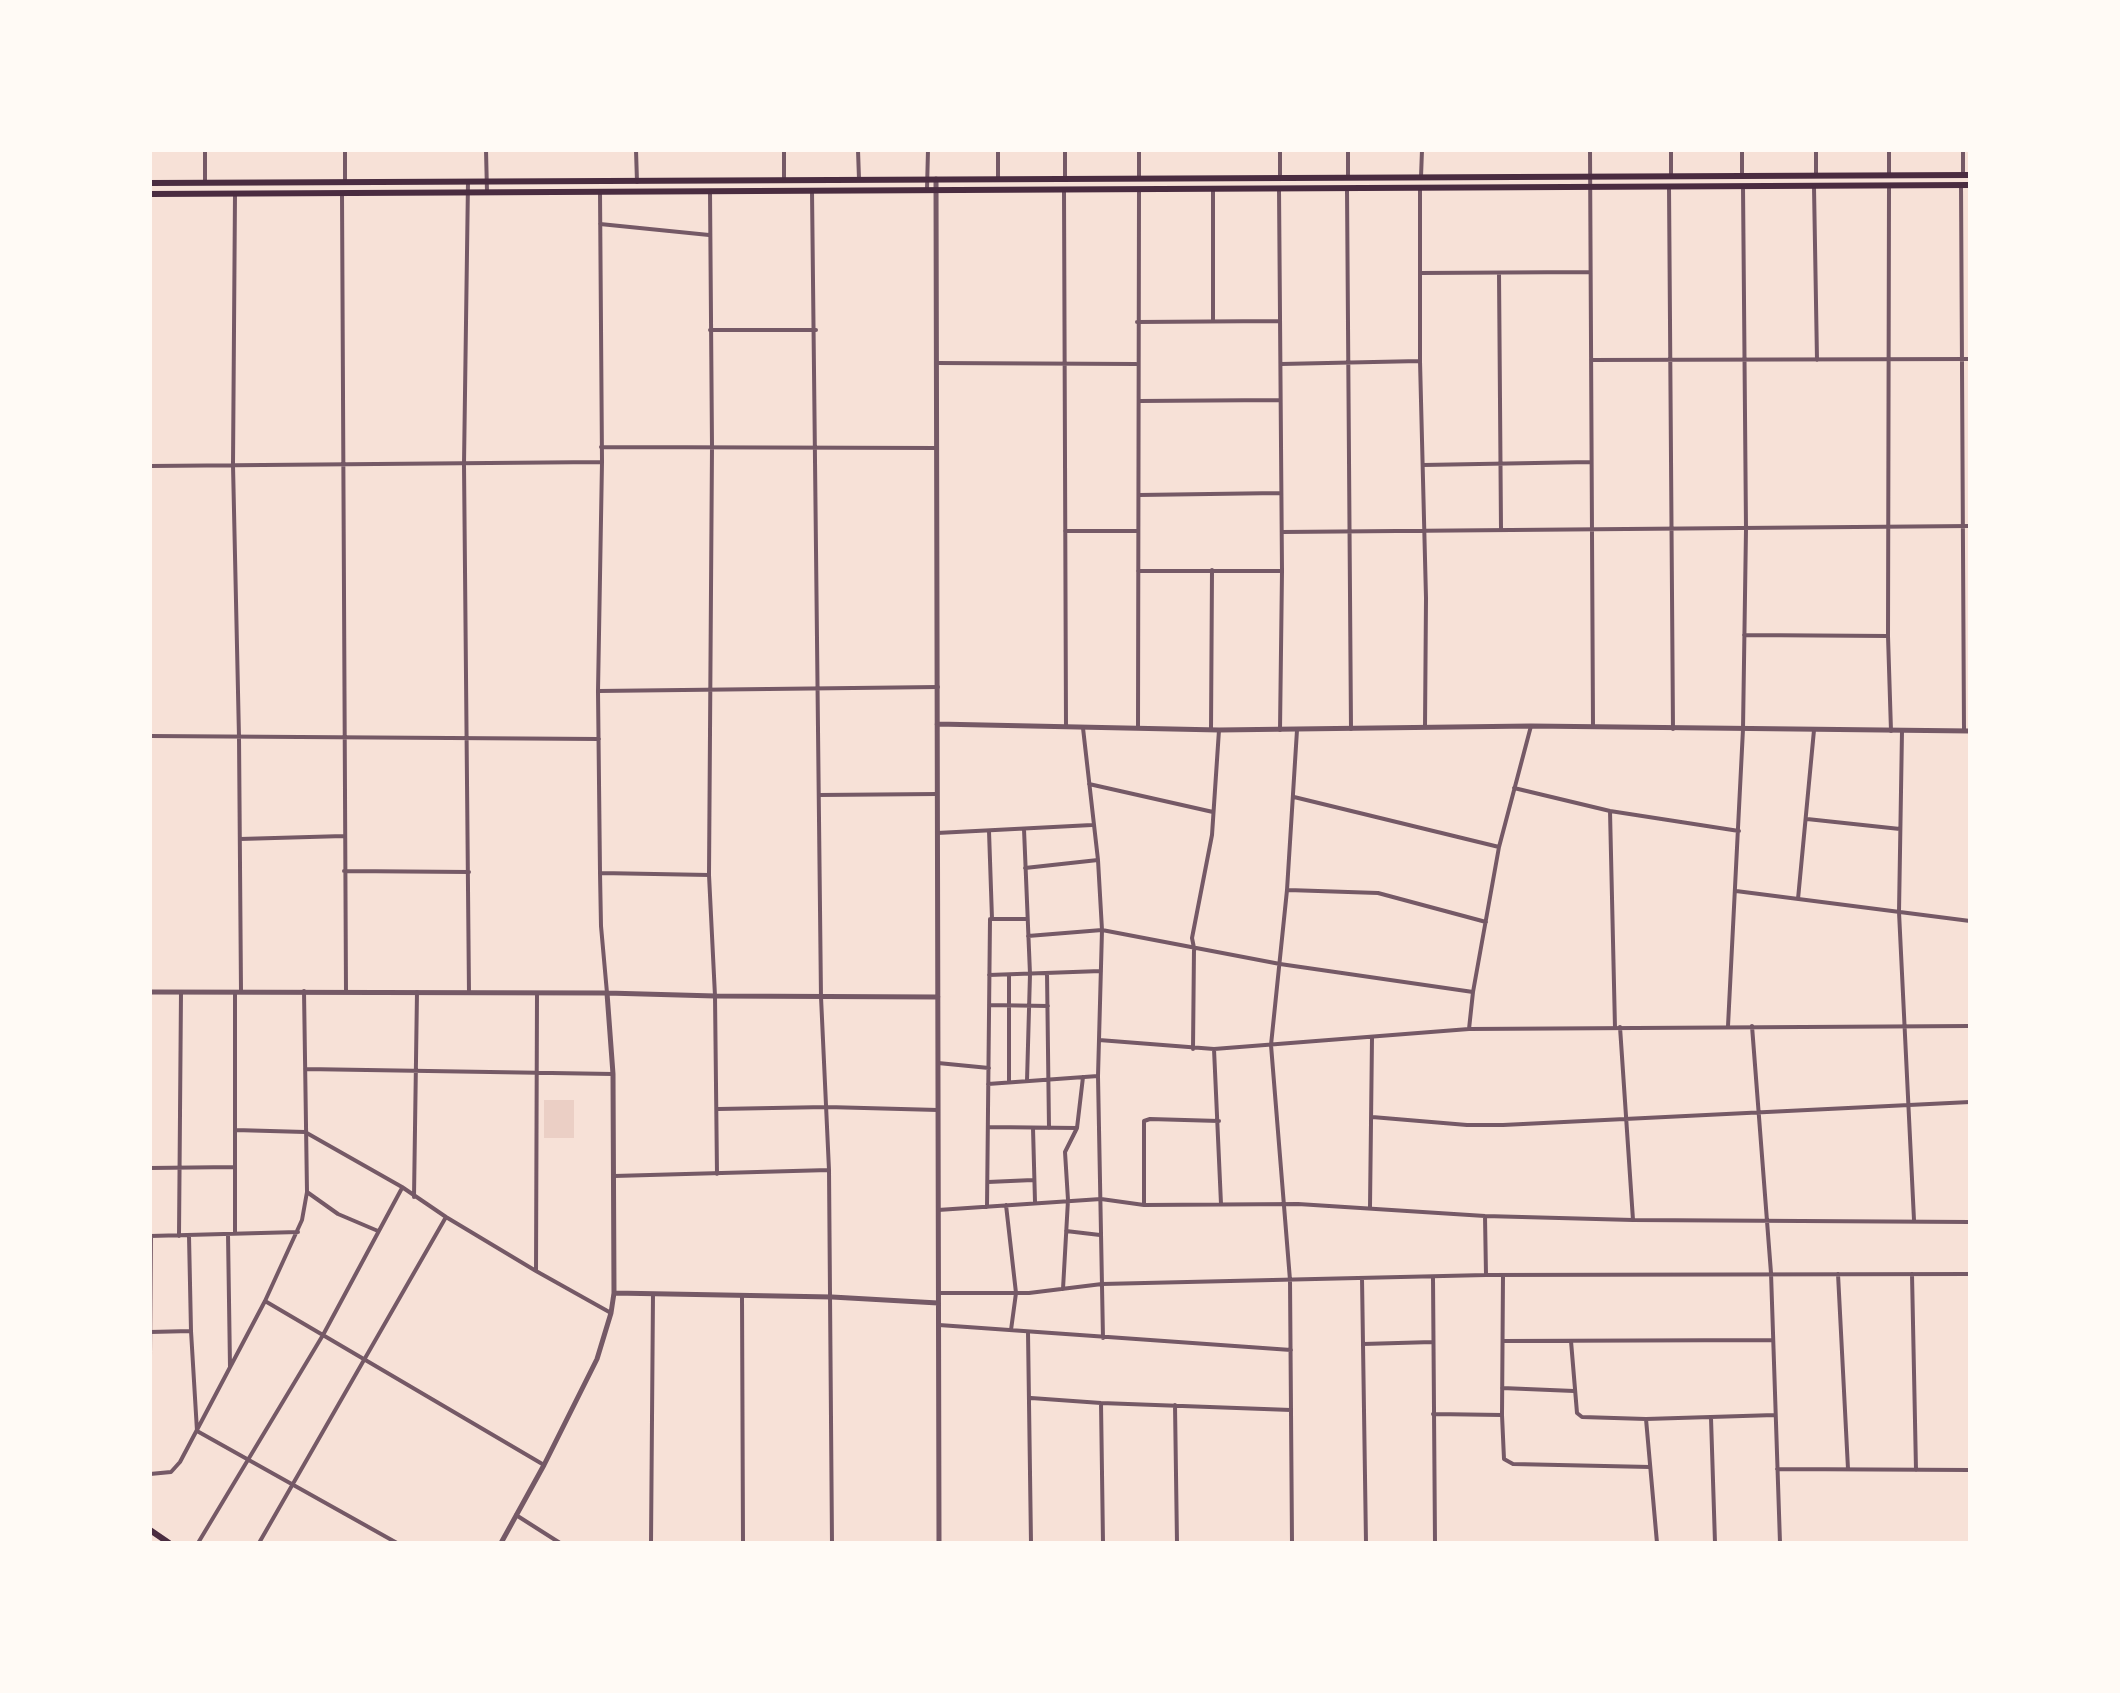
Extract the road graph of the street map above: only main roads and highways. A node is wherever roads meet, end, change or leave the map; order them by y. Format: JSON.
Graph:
{"nodes":[{"id":1,"x":1966,"y":175,"type":"edge"},
{"id":2,"x":150,"y":183,"type":"edge"},
{"id":3,"x":1970,"y":185,"type":"edge"},
{"id":4,"x":150,"y":194,"type":"edge"},
{"id":5,"x":150,"y":1530,"type":"edge"},
{"id":6,"x":169,"y":1543,"type":"edge"}],
"edges":[{"from":1,"to":2,"type":"main road"},
{"from":3,"to":4,"type":"main road"},
{"from":5,"to":6,"type":"main road"}]}
